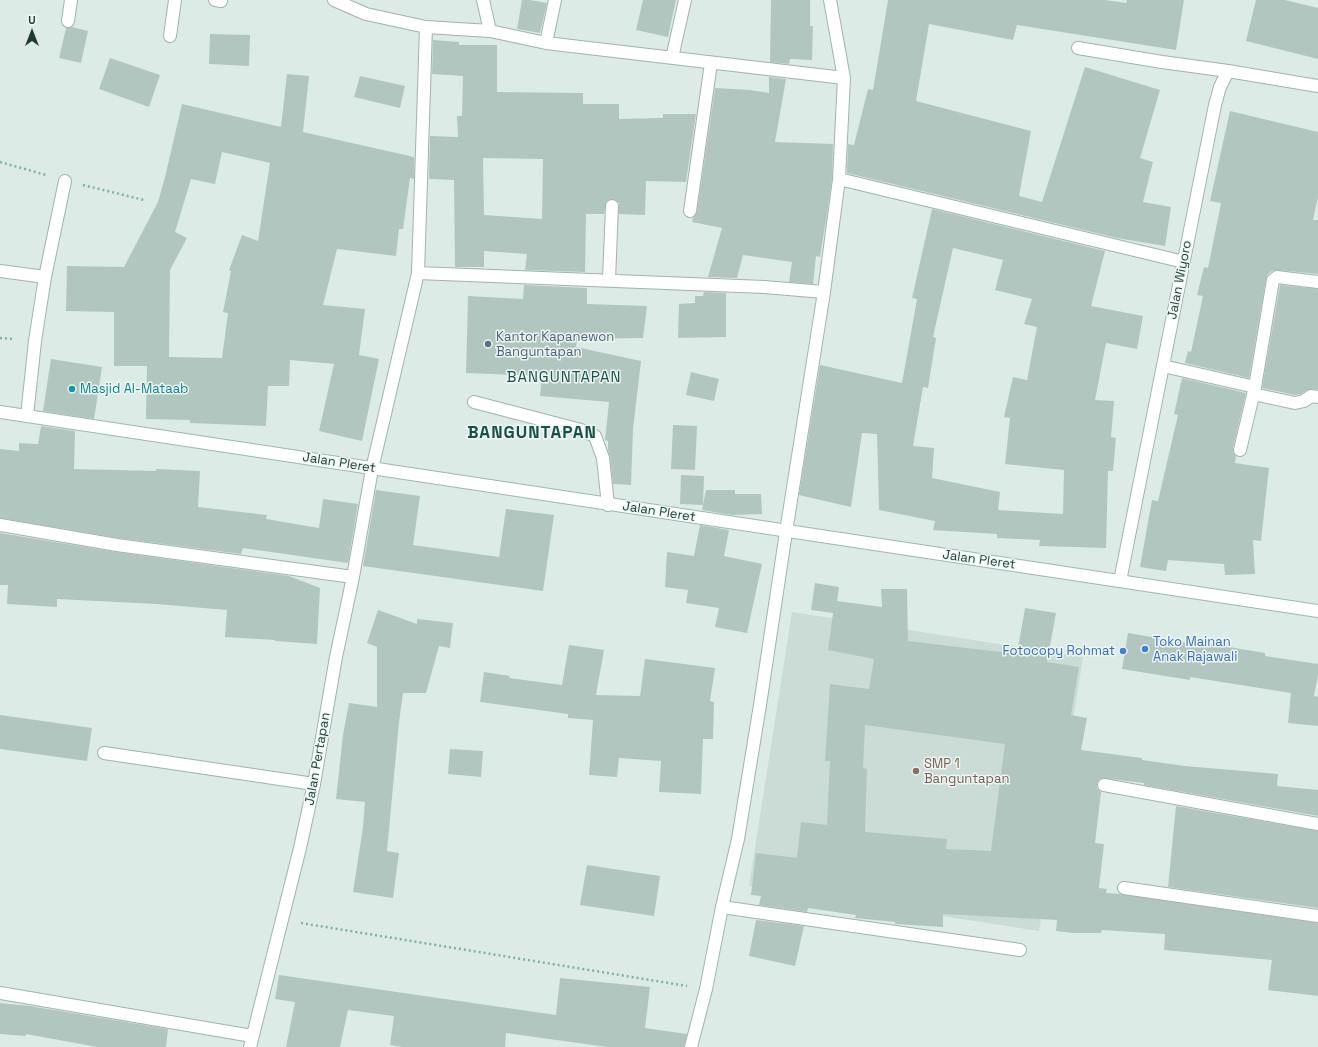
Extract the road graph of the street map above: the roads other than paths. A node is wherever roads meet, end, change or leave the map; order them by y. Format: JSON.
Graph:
{"nodes":[{"id":1,"x":71,"y":0,"type":"edge"},
{"id":2,"x":175,"y":0,"type":"edge"},
{"id":3,"x":334,"y":0,"type":"edge"},
{"id":4,"x":483,"y":0,"type":"edge"},
{"id":5,"x":555,"y":0,"type":"edge"},
{"id":6,"x":685,"y":0,"type":"edge"},
{"id":7,"x":830,"y":0,"type":"edge"},
{"id":8,"x":68,"y":21,"type":"dead end"},
{"id":9,"x":426,"y":27,"type":"junction"},
{"id":10,"x":490,"y":31,"type":"junction"},
{"id":11,"x":170,"y":36,"type":"dead end"},
{"id":12,"x":546,"y":43,"type":"junction"},
{"id":13,"x":1078,"y":48,"type":"dead end"},
{"id":14,"x":672,"y":58,"type":"junction"},
{"id":15,"x":711,"y":63,"type":"junction"},
{"id":16,"x":1228,"y":71,"type":"junction"},
{"id":17,"x":844,"y":78,"type":"junction"},
{"id":18,"x":1318,"y":86,"type":"edge"},
{"id":19,"x":839,"y":179,"type":"junction"},
{"id":20,"x":65,"y":181,"type":"road end"},
{"id":21,"x":612,"y":206,"type":"dead end"},
{"id":22,"x":690,"y":211,"type":"dead end"},
{"id":23,"x":1184,"y":262,"type":"junction"},
{"id":24,"x":0,"y":270,"type":"edge"},
{"id":25,"x":418,"y":273,"type":"junction"},
{"id":26,"x":45,"y":277,"type":"junction"},
{"id":27,"x":610,"y":280,"type":"junction"},
{"id":28,"x":1318,"y":282,"type":"edge"},
{"id":29,"x":824,"y":292,"type":"junction"},
{"id":30,"x":1163,"y":366,"type":"junction"},
{"id":31,"x":1254,"y":390,"type":"junction"},
{"id":32,"x":1318,"y":397,"type":"edge"},
{"id":33,"x":474,"y":402,"type":"dead end"},
{"id":34,"x":0,"y":412,"type":"edge"},
{"id":35,"x":27,"y":416,"type":"junction"},
{"id":36,"x":1240,"y":450,"type":"dead end"},
{"id":37,"x":372,"y":468,"type":"junction"},
{"id":38,"x":608,"y":505,"type":"junction"},
{"id":39,"x":0,"y":525,"type":"edge"},
{"id":40,"x":786,"y":532,"type":"junction"},
{"id":41,"x":353,"y":577,"type":"junction"},
{"id":42,"x":1120,"y":581,"type":"junction"},
{"id":43,"x":1318,"y":611,"type":"edge"},
{"id":44,"x":104,"y":753,"type":"dead end"},
{"id":45,"x":314,"y":784,"type":"junction"},
{"id":46,"x":1104,"y":785,"type":"dead end"},
{"id":47,"x":1318,"y":824,"type":"edge"},
{"id":48,"x":1124,"y":888,"type":"dead end"},
{"id":49,"x":722,"y":907,"type":"junction"},
{"id":50,"x":1318,"y":916,"type":"edge"},
{"id":51,"x":1020,"y":950,"type":"dead end"},
{"id":52,"x":0,"y":992,"type":"edge"},
{"id":53,"x":251,"y":1041,"type":"edge"},
{"id":54,"x":691,"y":1047,"type":"edge"}],
"edges":[{"from":1,"to":8,"type":"street"},
{"from":2,"to":11,"type":"street"},
{"from":3,"to":9,"type":"street"},
{"from":4,"to":10,"type":"street"},
{"from":5,"to":12,"type":"street"},
{"from":6,"to":14,"type":"street"},
{"from":7,"to":17,"type":"street"},
{"from":9,"to":10,"type":"street"},
{"from":9,"to":25,"type":"street","name":"Jalan Pertapan"},
{"from":10,"to":12,"type":"street"},
{"from":12,"to":14,"type":"street"},
{"from":13,"to":16,"type":"street"},
{"from":14,"to":15,"type":"street"},
{"from":15,"to":17,"type":"street"},
{"from":15,"to":22,"type":"street"},
{"from":16,"to":18,"type":"street"},
{"from":16,"to":23,"type":"street","name":"Jalan Wiyoro"},
{"from":17,"to":19,"type":"street"},
{"from":19,"to":23,"type":"street"},
{"from":19,"to":29,"type":"street"},
{"from":20,"to":26,"type":"street"},
{"from":21,"to":27,"type":"street"},
{"from":23,"to":30,"type":"street","name":"Jalan Wiyoro"},
{"from":24,"to":26,"type":"street"},
{"from":25,"to":27,"type":"street"},
{"from":25,"to":37,"type":"street","name":"Jalan Pertapan"},
{"from":26,"to":35,"type":"street"},
{"from":27,"to":29,"type":"street"},
{"from":28,"to":31,"type":"street"},
{"from":29,"to":40,"type":"street"},
{"from":30,"to":31,"type":"street"},
{"from":30,"to":42,"type":"street","name":"Jalan Wiyoro"},
{"from":31,"to":32,"type":"street"},
{"from":31,"to":36,"type":"street"},
{"from":33,"to":38,"type":"street"},
{"from":34,"to":35,"type":"street","name":"Jalan Pleret"},
{"from":35,"to":37,"type":"street","name":"Jalan Pleret"},
{"from":37,"to":38,"type":"street","name":"Jalan Pleret"},
{"from":37,"to":41,"type":"street","name":"Jalan Pertapan"},
{"from":38,"to":40,"type":"street","name":"Jalan Pleret"},
{"from":39,"to":41,"type":"street"},
{"from":40,"to":42,"type":"street","name":"Jalan Pleret"},
{"from":40,"to":49,"type":"street"},
{"from":41,"to":45,"type":"street","name":"Jalan Pertapan"},
{"from":42,"to":43,"type":"street","name":"Jalan Pleret"},
{"from":44,"to":45,"type":"street"},
{"from":45,"to":53,"type":"street","name":"Jalan Pertapan"},
{"from":46,"to":47,"type":"street"},
{"from":48,"to":50,"type":"street"},
{"from":49,"to":51,"type":"street"},
{"from":49,"to":54,"type":"street"},
{"from":52,"to":53,"type":"street"}]}
